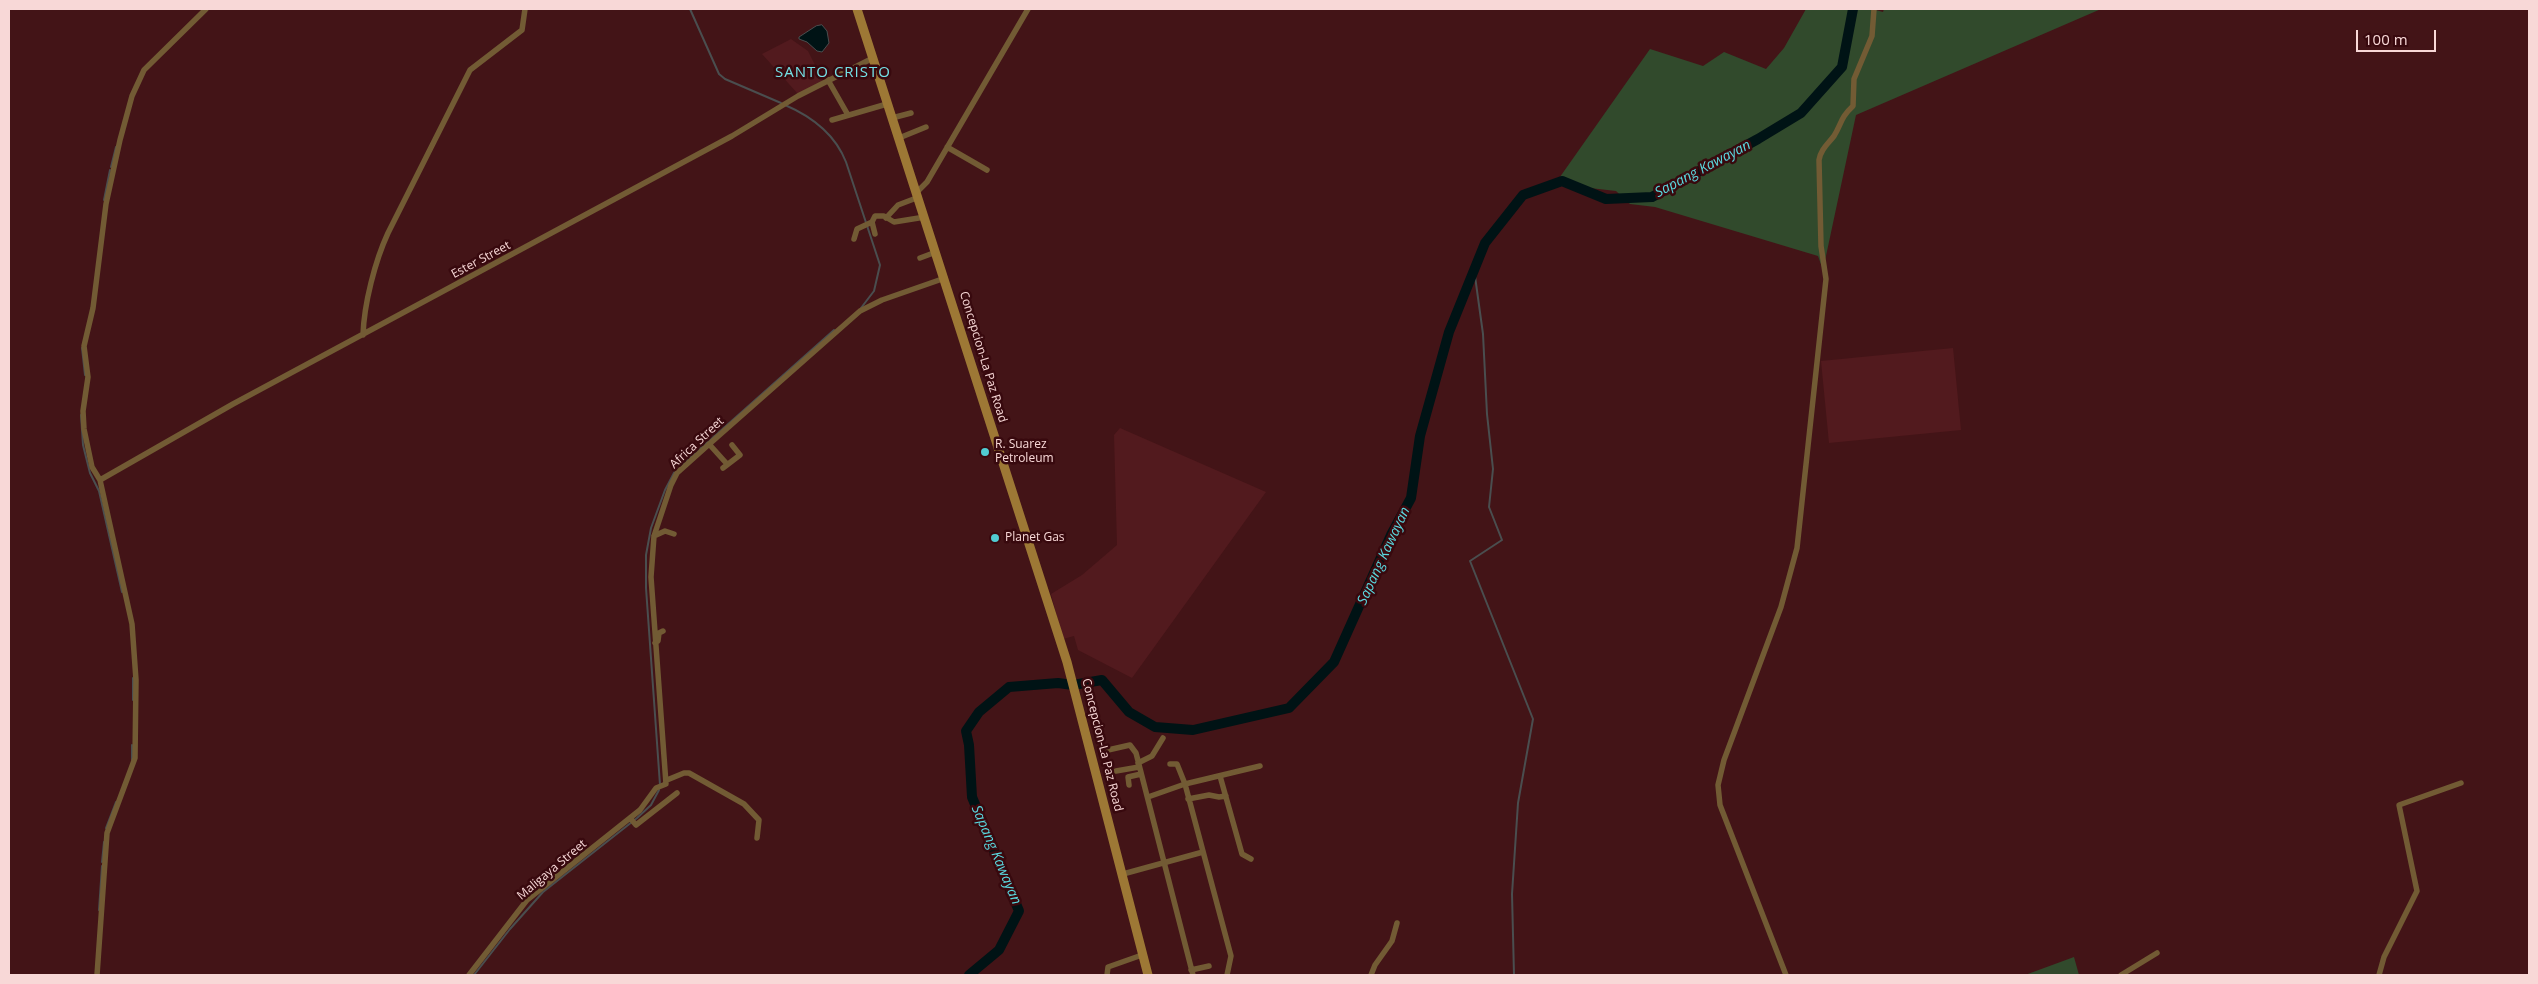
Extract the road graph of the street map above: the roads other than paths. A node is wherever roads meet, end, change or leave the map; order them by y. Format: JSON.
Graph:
{"nodes":[{"id":1,"x":206,"y":9,"type":"edge"},
{"id":2,"x":525,"y":9,"type":"edge"},
{"id":3,"x":857,"y":9,"type":"edge"},
{"id":4,"x":1028,"y":9,"type":"edge"},
{"id":5,"x":1874,"y":9,"type":"edge"},
{"id":6,"x":873,"y":58,"type":"junction"},
{"id":7,"x":828,"y":80,"type":"junction"},
{"id":8,"x":888,"y":104,"type":"junction"},
{"id":9,"x":911,"y":113,"type":"dead end"},
{"id":10,"x":848,"y":114,"type":"junction"},
{"id":11,"x":892,"y":118,"type":"junction"},
{"id":12,"x":832,"y":120,"type":"dead end"},
{"id":13,"x":926,"y":126,"type":"dead end"},
{"id":14,"x":899,"y":138,"type":"junction"},
{"id":15,"x":947,"y":147,"type":"junction"},
{"id":16,"x":987,"y":170,"type":"dead end"},
{"id":17,"x":918,"y":195,"type":"junction"},
{"id":18,"x":925,"y":217,"type":"junction"},
{"id":19,"x":886,"y":218,"type":"junction"},
{"id":20,"x":868,"y":223,"type":"junction"},
{"id":21,"x":875,"y":234,"type":"dead end"},
{"id":22,"x":854,"y":239,"type":"dead end"},
{"id":23,"x":936,"y":252,"type":"junction"},
{"id":24,"x":920,"y":258,"type":"dead end"},
{"id":25,"x":945,"y":278,"type":"junction"},
{"id":26,"x":363,"y":335,"type":"junction"},
{"id":27,"x":709,"y":444,"type":"junction"},
{"id":28,"x":732,"y":445,"type":"dead end"},
{"id":29,"x":100,"y":480,"type":"junction"},
{"id":30,"x":674,"y":534,"type":"dead end"},
{"id":31,"x":654,"y":536,"type":"junction"},
{"id":32,"x":663,"y":631,"type":"dead end"},
{"id":33,"x":655,"y":643,"type":"junction"},
{"id":34,"x":1162,"y":738,"type":"dead end"},
{"id":35,"x":1108,"y":750,"type":"dead end"},
{"id":36,"x":1170,"y":764,"type":"dead end"},
{"id":37,"x":1139,"y":765,"type":"junction"},
{"id":38,"x":1260,"y":766,"type":"dead end"},
{"id":39,"x":1116,"y":771,"type":"dead end"},
{"id":40,"x":1141,"y":774,"type":"junction"},
{"id":41,"x":1220,"y":776,"type":"junction"},
{"id":42,"x":667,"y":780,"type":"junction"},
{"id":43,"x":2461,"y":783,"type":"dead end"},
{"id":44,"x":1185,"y":784,"type":"junction"},
{"id":45,"x":1129,"y":785,"type":"dead end"},
{"id":46,"x":676,"y":794,"type":"dead end"},
{"id":47,"x":1226,"y":796,"type":"junction"},
{"id":48,"x":1148,"y":797,"type":"junction"},
{"id":49,"x":1188,"y":799,"type":"junction"},
{"id":50,"x":632,"y":821,"type":"junction"},
{"id":51,"x":757,"y":838,"type":"dead end"},
{"id":52,"x":1203,"y":852,"type":"junction"},
{"id":53,"x":1250,"y":859,"type":"dead end"},
{"id":54,"x":1165,"y":862,"type":"junction"},
{"id":55,"x":1123,"y":874,"type":"junction"},
{"id":56,"x":1397,"y":924,"type":"dead end"},
{"id":57,"x":2157,"y":953,"type":"dead end"},
{"id":58,"x":1142,"y":955,"type":"junction"},
{"id":59,"x":1208,"y":966,"type":"dead end"},
{"id":60,"x":1192,"y":972,"type":"edge"},
{"id":61,"x":97,"y":975,"type":"edge"},
{"id":62,"x":469,"y":975,"type":"edge"},
{"id":63,"x":1107,"y":975,"type":"edge"},
{"id":64,"x":1148,"y":975,"type":"edge"},
{"id":65,"x":1226,"y":975,"type":"edge"},
{"id":66,"x":1371,"y":975,"type":"edge"},
{"id":67,"x":1786,"y":975,"type":"edge"},
{"id":68,"x":2121,"y":975,"type":"edge"},
{"id":69,"x":2379,"y":975,"type":"edge"}],
"edges":[{"from":1,"to":29,"type":"street"},
{"from":2,"to":26,"type":"street"},
{"from":3,"to":6,"type":"main road","name":"Concepcion-La Paz Road"},
{"from":4,"to":15,"type":"street"},
{"from":5,"to":67,"type":"street"},
{"from":6,"to":7,"type":"street","name":"Ester Street"},
{"from":6,"to":8,"type":"main road","name":"Concepcion-La Paz Road"},
{"from":7,"to":10,"type":"street"},
{"from":7,"to":26,"type":"street","name":"Ester Street"},
{"from":8,"to":10,"type":"street"},
{"from":8,"to":11,"type":"main road","name":"Concepcion-La Paz Road"},
{"from":9,"to":11,"type":"street"},
{"from":10,"to":12,"type":"street"},
{"from":11,"to":14,"type":"main road","name":"Concepcion-La Paz Road"},
{"from":13,"to":14,"type":"street"},
{"from":14,"to":17,"type":"main road","name":"Concepcion-La Paz Road"},
{"from":15,"to":16,"type":"street"},
{"from":15,"to":17,"type":"street"},
{"from":17,"to":18,"type":"main road","name":"Concepcion-La Paz Road"},
{"from":17,"to":19,"type":"street"},
{"from":18,"to":19,"type":"street"},
{"from":18,"to":23,"type":"main road","name":"Concepcion-La Paz Road"},
{"from":19,"to":20,"type":"street"},
{"from":20,"to":21,"type":"street"},
{"from":20,"to":22,"type":"street"},
{"from":23,"to":24,"type":"street"},
{"from":23,"to":25,"type":"main road","name":"Concepcion-La Paz Road"},
{"from":25,"to":27,"type":"street","name":"Africa Street"},
{"from":25,"to":55,"type":"main road","name":"Concepcion-La Paz Road"},
{"from":26,"to":29,"type":"street","name":"Ester Street"},
{"from":27,"to":28,"type":"street"},
{"from":27,"to":31,"type":"street","name":"Africa Street"},
{"from":29,"to":61,"type":"street"},
{"from":30,"to":31,"type":"street"},
{"from":31,"to":33,"type":"street","name":"Africa Street"},
{"from":32,"to":33,"type":"street"},
{"from":33,"to":42,"type":"street","name":"Africa Street"},
{"from":34,"to":37,"type":"street"},
{"from":35,"to":37,"type":"street"},
{"from":36,"to":44,"type":"street"},
{"from":37,"to":39,"type":"street"},
{"from":37,"to":40,"type":"street"},
{"from":38,"to":41,"type":"street"},
{"from":40,"to":45,"type":"street"},
{"from":40,"to":48,"type":"street"},
{"from":41,"to":44,"type":"street"},
{"from":41,"to":47,"type":"street"},
{"from":42,"to":50,"type":"street","name":"Maligaya Street"},
{"from":42,"to":51,"type":"street"},
{"from":43,"to":69,"type":"street"},
{"from":44,"to":48,"type":"street"},
{"from":44,"to":49,"type":"street"},
{"from":46,"to":50,"type":"street"},
{"from":47,"to":49,"type":"street"},
{"from":47,"to":53,"type":"street"},
{"from":48,"to":54,"type":"street"},
{"from":49,"to":52,"type":"street"},
{"from":50,"to":62,"type":"street","name":"Maligaya Street"},
{"from":52,"to":54,"type":"street"},
{"from":52,"to":65,"type":"street"},
{"from":54,"to":55,"type":"street"},
{"from":54,"to":60,"type":"street"},
{"from":55,"to":58,"type":"main road","name":"Concepcion-La Paz Road"},
{"from":56,"to":66,"type":"street"},
{"from":57,"to":68,"type":"street"},
{"from":58,"to":63,"type":"street"},
{"from":58,"to":64,"type":"main road","name":"Concepcion-La Paz Road"},
{"from":59,"to":60,"type":"street"}]}
